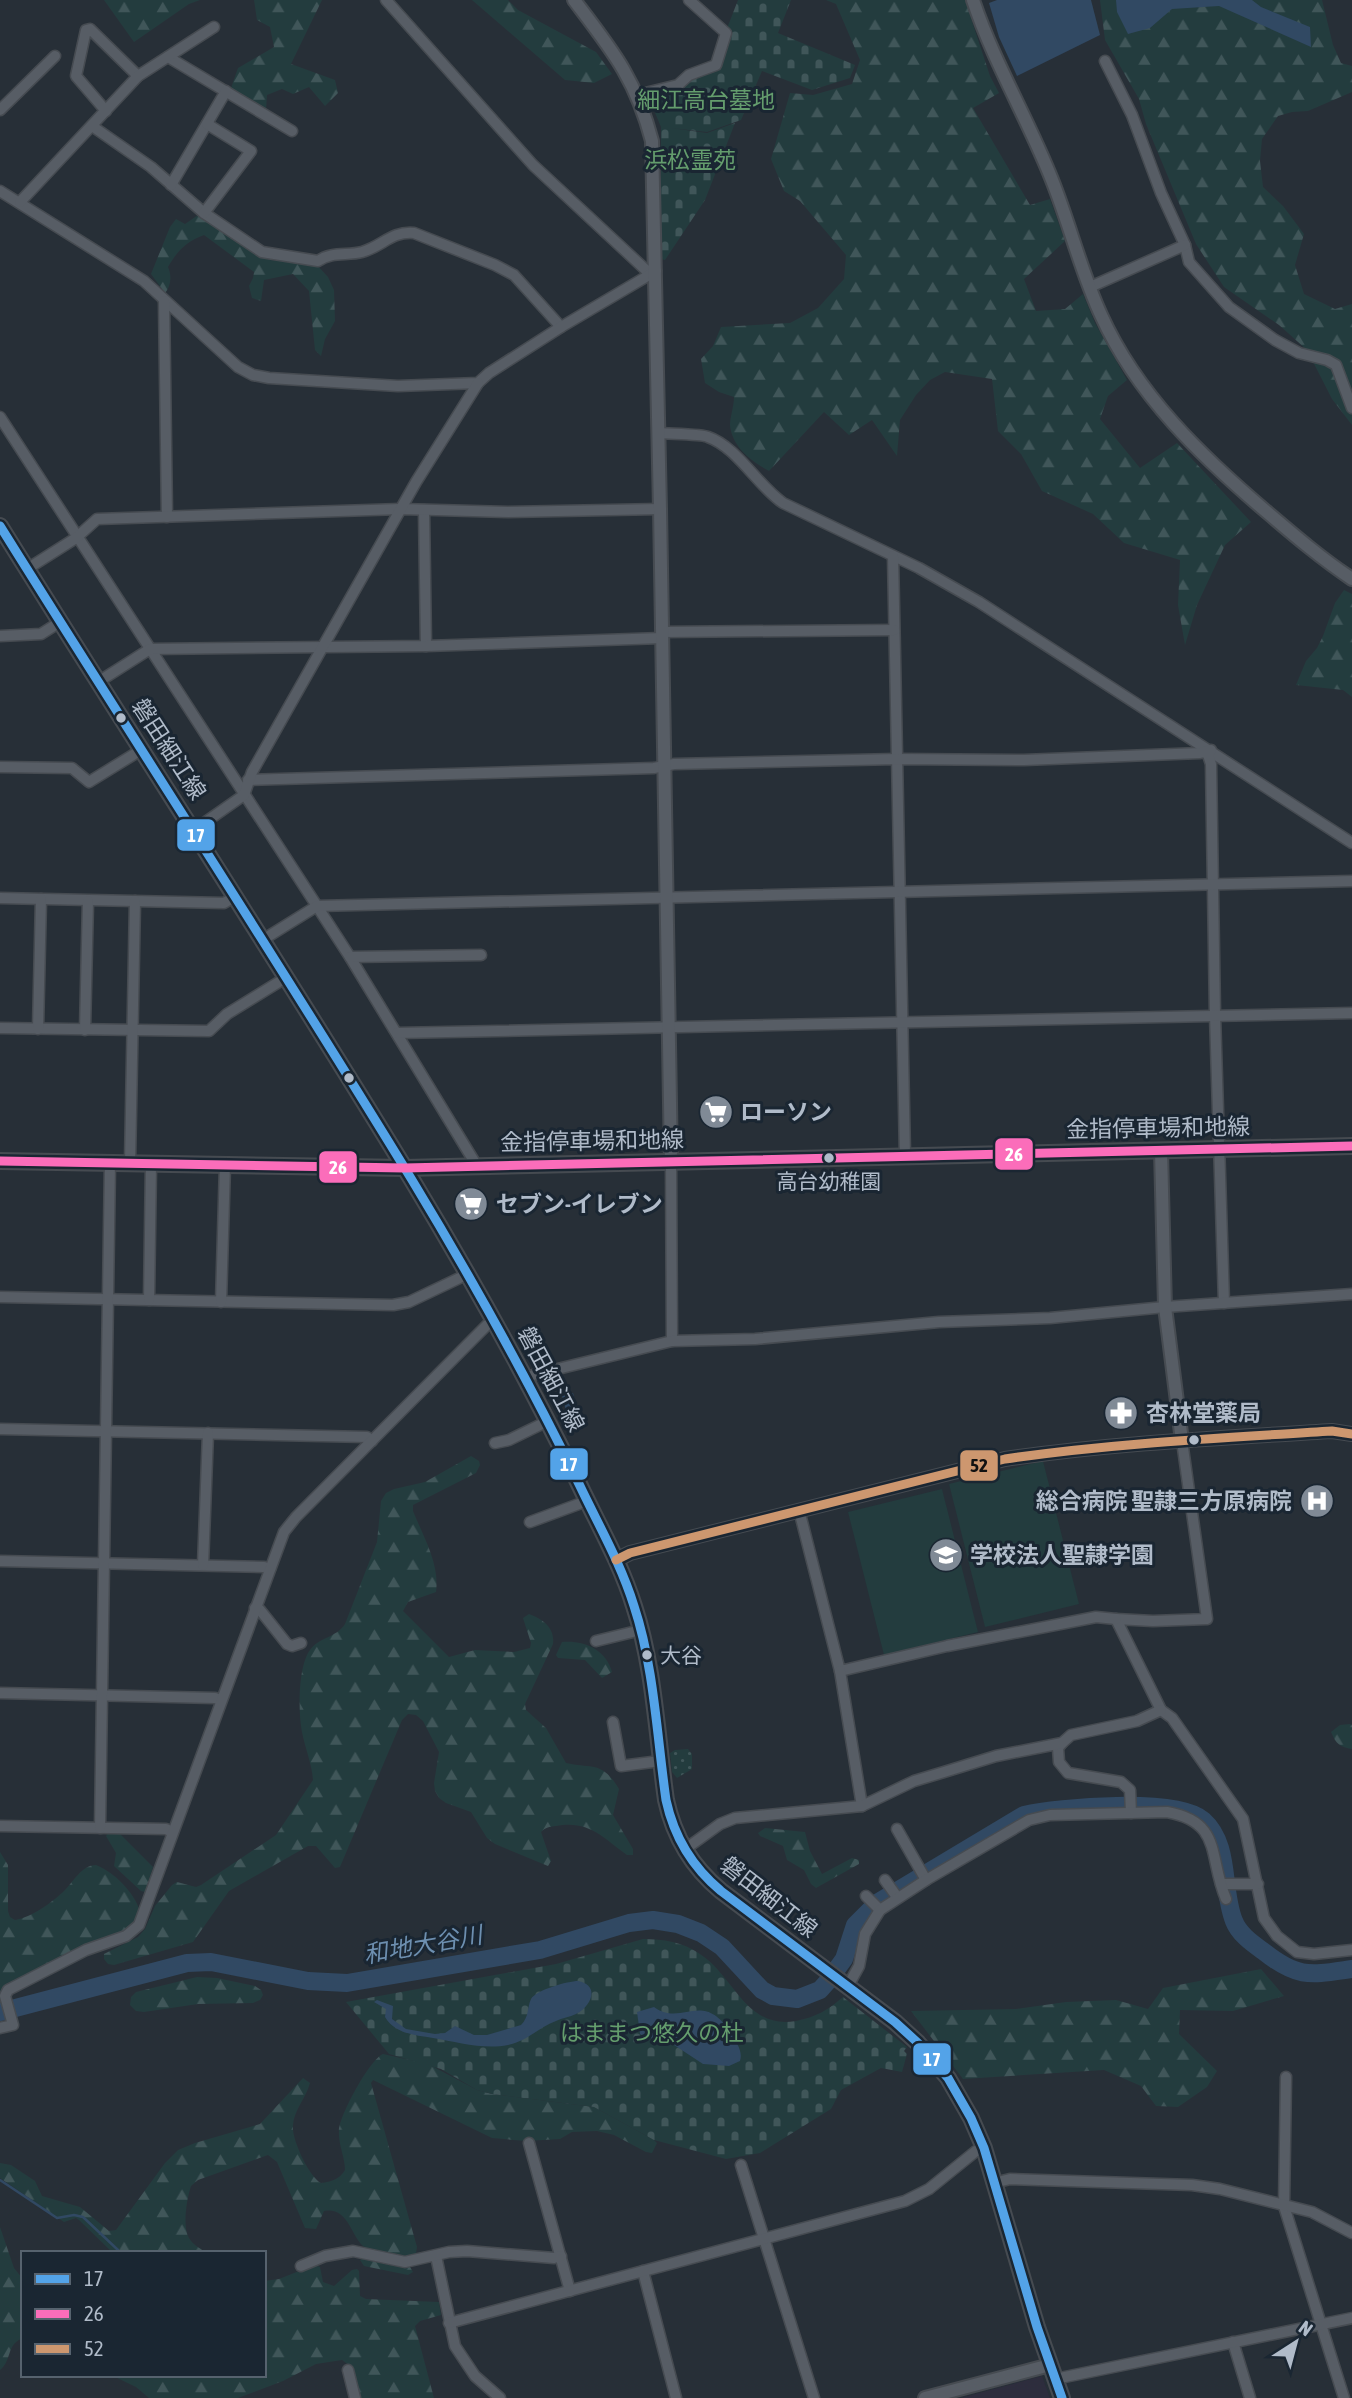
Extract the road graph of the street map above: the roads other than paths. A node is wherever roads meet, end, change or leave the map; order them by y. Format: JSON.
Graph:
{"nodes":[{"id":1,"x":386,"y":0,"type":"edge"},
{"id":2,"x":574,"y":0,"type":"edge"},
{"id":3,"x":689,"y":0,"type":"edge"},
{"id":4,"x":973,"y":0,"type":"edge"},
{"id":5,"x":214,"y":27,"type":"dead end"},
{"id":6,"x":55,"y":56,"type":"dead end"},
{"id":7,"x":168,"y":57,"type":"junction"},
{"id":8,"x":1105,"y":61,"type":"dead end"},
{"id":9,"x":138,"y":76,"type":"junction"},
{"id":10,"x":226,"y":91,"type":"junction"},
{"id":11,"x":637,"y":95,"type":"junction"},
{"id":12,"x":0,"y":110,"type":"edge"},
{"id":13,"x":106,"y":111,"type":"junction"},
{"id":14,"x":207,"y":124,"type":"junction"},
{"id":15,"x":92,"y":126,"type":"junction"},
{"id":16,"x":292,"y":131,"type":"dead end"},
{"id":17,"x":171,"y":185,"type":"junction"},
{"id":18,"x":0,"y":191,"type":"edge"},
{"id":19,"x":20,"y":202,"type":"junction"},
{"id":20,"x":204,"y":213,"type":"junction"},
{"id":21,"x":1185,"y":244,"type":"junction"},
{"id":22,"x":656,"y":271,"type":"junction"},
{"id":23,"x":1090,"y":288,"type":"junction"},
{"id":24,"x":164,"y":301,"type":"junction"},
{"id":25,"x":561,"y":327,"type":"junction"},
{"id":26,"x":478,"y":383,"type":"junction"},
{"id":27,"x":1352,"y":408,"type":"edge"},
{"id":28,"x":0,"y":417,"type":"edge"},
{"id":29,"x":659,"y":433,"type":"junction"},
{"id":30,"x":401,"y":509,"type":"junction"},
{"id":31,"x":660,"y":509,"type":"junction"},
{"id":32,"x":424,"y":510,"type":"junction"},
{"id":33,"x":166,"y":517,"type":"junction"},
{"id":34,"x":0,"y":526,"type":"edge"},
{"id":35,"x":76,"y":538,"type":"junction"},
{"id":36,"x":893,"y":556,"type":"junction"},
{"id":37,"x":27,"y":569,"type":"junction"},
{"id":38,"x":1352,"y":579,"type":"edge"},
{"id":39,"x":60,"y":622,"type":"junction"},
{"id":40,"x":894,"y":630,"type":"junction"},
{"id":41,"x":662,"y":635,"type":"junction"},
{"id":42,"x":0,"y":636,"type":"edge"},
{"id":43,"x":324,"y":645,"type":"junction"},
{"id":44,"x":426,"y":646,"type":"junction"},
{"id":45,"x":150,"y":649,"type":"junction"},
{"id":46,"x":99,"y":681,"type":"junction"},
{"id":47,"x":141,"y":750,"type":"junction"},
{"id":48,"x":1210,"y":750,"type":"junction"},
{"id":49,"x":897,"y":759,"type":"junction"},
{"id":50,"x":0,"y":767,"type":"edge"},
{"id":51,"x":664,"y":767,"type":"junction"},
{"id":52,"x":248,"y":780,"type":"junction"},
{"id":53,"x":244,"y":795,"type":"junction"},
{"id":54,"x":194,"y":830,"type":"junction"},
{"id":55,"x":1352,"y":843,"type":"edge"},
{"id":56,"x":1352,"y":881,"type":"edge"},
{"id":57,"x":1213,"y":884,"type":"junction"},
{"id":58,"x":900,"y":892,"type":"junction"},
{"id":59,"x":236,"y":896,"type":"junction"},
{"id":60,"x":0,"y":898,"type":"edge"},
{"id":61,"x":41,"y":899,"type":"junction"},
{"id":62,"x":666,"y":899,"type":"junction"},
{"id":63,"x":88,"y":901,"type":"junction"},
{"id":64,"x":135,"y":901,"type":"junction"},
{"id":65,"x":317,"y":906,"type":"junction"},
{"id":66,"x":264,"y":939,"type":"junction"},
{"id":67,"x":481,"y":955,"type":"dead end"},
{"id":68,"x":350,"y":957,"type":"junction"},
{"id":69,"x":287,"y":977,"type":"junction"},
{"id":70,"x":1352,"y":1013,"type":"edge"},
{"id":71,"x":1215,"y":1015,"type":"junction"},
{"id":72,"x":902,"y":1022,"type":"junction"},
{"id":73,"x":668,"y":1027,"type":"junction"},
{"id":74,"x":0,"y":1028,"type":"edge"},
{"id":75,"x":38,"y":1029,"type":"junction"},
{"id":76,"x":85,"y":1030,"type":"junction"},
{"id":77,"x":134,"y":1031,"type":"junction"},
{"id":78,"x":397,"y":1033,"type":"junction"},
{"id":79,"x":1352,"y":1146,"type":"edge"},
{"id":80,"x":1219,"y":1149,"type":"junction"},
{"id":81,"x":1161,"y":1151,"type":"junction"},
{"id":82,"x":905,"y":1156,"type":"junction"},
{"id":83,"x":0,"y":1161,"type":"edge"},
{"id":84,"x":671,"y":1162,"type":"junction"},
{"id":85,"x":110,"y":1163,"type":"junction"},
{"id":86,"x":130,"y":1163,"type":"junction"},
{"id":87,"x":151,"y":1164,"type":"junction"},
{"id":88,"x":225,"y":1165,"type":"junction"},
{"id":89,"x":477,"y":1166,"type":"junction"},
{"id":90,"x":405,"y":1168,"type":"junction"},
{"id":91,"x":468,"y":1274,"type":"junction"},
{"id":92,"x":1352,"y":1294,"type":"edge"},
{"id":93,"x":0,"y":1297,"type":"edge"},
{"id":94,"x":108,"y":1300,"type":"junction"},
{"id":95,"x":149,"y":1300,"type":"junction"},
{"id":96,"x":221,"y":1302,"type":"junction"},
{"id":97,"x":1224,"y":1303,"type":"junction"},
{"id":98,"x":1165,"y":1307,"type":"junction"},
{"id":99,"x":494,"y":1321,"type":"junction"},
{"id":100,"x":672,"y":1341,"type":"junction"},
{"id":101,"x":526,"y":1379,"type":"junction"},
{"id":102,"x":548,"y":1421,"type":"junction"},
{"id":103,"x":0,"y":1429,"type":"edge"},
{"id":104,"x":106,"y":1431,"type":"junction"},
{"id":105,"x":208,"y":1433,"type":"junction"},
{"id":106,"x":1352,"y":1434,"type":"edge"},
{"id":107,"x":372,"y":1441,"type":"junction"},
{"id":108,"x":1182,"y":1441,"type":"junction"},
{"id":109,"x":495,"y":1443,"type":"dead end"},
{"id":110,"x":587,"y":1502,"type":"junction"},
{"id":111,"x":799,"y":1510,"type":"junction"},
{"id":112,"x":530,"y":1522,"type":"dead end"},
{"id":113,"x":616,"y":1560,"type":"junction"},
{"id":114,"x":0,"y":1561,"type":"edge"},
{"id":115,"x":104,"y":1563,"type":"junction"},
{"id":116,"x":203,"y":1565,"type":"junction"},
{"id":117,"x":270,"y":1569,"type":"junction"},
{"id":118,"x":255,"y":1608,"type":"junction"},
{"id":119,"x":1116,"y":1619,"type":"junction"},
{"id":120,"x":641,"y":1630,"type":"junction"},
{"id":121,"x":596,"y":1641,"type":"dead end"},
{"id":122,"x":301,"y":1643,"type":"dead end"},
{"id":123,"x":840,"y":1671,"type":"junction"},
{"id":124,"x":0,"y":1693,"type":"edge"},
{"id":125,"x":102,"y":1696,"type":"junction"},
{"id":126,"x":221,"y":1700,"type":"junction"},
{"id":127,"x":1161,"y":1710,"type":"junction"},
{"id":128,"x":613,"y":1722,"type":"dead end"},
{"id":129,"x":1062,"y":1743,"type":"junction"},
{"id":130,"x":660,"y":1761,"type":"junction"},
{"id":131,"x":862,"y":1806,"type":"junction"},
{"id":132,"x":1131,"y":1812,"type":"junction"},
{"id":133,"x":0,"y":1826,"type":"edge"},
{"id":134,"x":100,"y":1828,"type":"junction"},
{"id":135,"x":897,"y":1829,"type":"dead end"},
{"id":136,"x":172,"y":1832,"type":"junction"},
{"id":137,"x":684,"y":1850,"type":"junction"},
{"id":138,"x":926,"y":1879,"type":"junction"},
{"id":139,"x":886,"y":1880,"type":"dead end"},
{"id":140,"x":1221,"y":1884,"type":"junction"},
{"id":141,"x":1258,"y":1884,"type":"junction"},
{"id":142,"x":866,"y":1896,"type":"dead end"},
{"id":143,"x":897,"y":1897,"type":"junction"},
{"id":144,"x":1226,"y":1899,"type":"dead end"},
{"id":145,"x":880,"y":1910,"type":"junction"},
{"id":146,"x":1352,"y":1950,"type":"edge"},
{"id":147,"x":845,"y":1984,"type":"junction"},
{"id":148,"x":0,"y":2028,"type":"edge"},
{"id":149,"x":1286,"y":2077,"type":"dead end"},
{"id":150,"x":529,"y":2143,"type":"dead end"},
{"id":151,"x":984,"y":2148,"type":"junction"},
{"id":152,"x":741,"y":2165,"type":"dead end"},
{"id":153,"x":994,"y":2183,"type":"junction"},
{"id":154,"x":1284,"y":2206,"type":"junction"},
{"id":155,"x":1352,"y":2233,"type":"edge"},
{"id":156,"x":764,"y":2239,"type":"junction"},
{"id":157,"x":436,"y":2256,"type":"junction"},
{"id":158,"x":561,"y":2256,"type":"junction"},
{"id":159,"x":301,"y":2266,"type":"dead end"},
{"id":160,"x":643,"y":2271,"type":"junction"},
{"id":161,"x":570,"y":2291,"type":"junction"},
{"id":162,"x":1352,"y":2318,"type":"edge"},
{"id":163,"x":449,"y":2323,"type":"junction"},
{"id":164,"x":1320,"y":2325,"type":"junction"},
{"id":165,"x":1233,"y":2342,"type":"junction"},
{"id":166,"x":348,"y":2370,"type":"dead end"},
{"id":167,"x":1053,"y":2372,"type":"junction"},
{"id":168,"x":355,"y":2398,"type":"edge"},
{"id":169,"x":500,"y":2398,"type":"edge"},
{"id":170,"x":676,"y":2398,"type":"edge"},
{"id":171,"x":814,"y":2398,"type":"edge"},
{"id":172,"x":925,"y":2398,"type":"edge"},
{"id":173,"x":1062,"y":2398,"type":"edge"},
{"id":174,"x":1250,"y":2398,"type":"edge"},
{"id":175,"x":1344,"y":2398,"type":"edge"}],
"edges":[{"from":1,"to":22,"type":"street"},
{"from":2,"to":11,"type":"street"},
{"from":3,"to":11,"type":"street"},
{"from":4,"to":23,"type":"street"},
{"from":5,"to":7,"type":"street"},
{"from":6,"to":12,"type":"street"},
{"from":7,"to":9,"type":"street"},
{"from":7,"to":10,"type":"street"},
{"from":8,"to":21,"type":"street"},
{"from":9,"to":13,"type":"street"},
{"from":9,"to":13,"type":"street"},
{"from":10,"to":14,"type":"street"},
{"from":10,"to":16,"type":"street"},
{"from":11,"to":22,"type":"street"},
{"from":13,"to":15,"type":"street"},
{"from":14,"to":17,"type":"street"},
{"from":14,"to":20,"type":"street"},
{"from":15,"to":17,"type":"street"},
{"from":15,"to":19,"type":"street"},
{"from":17,"to":20,"type":"street"},
{"from":18,"to":19,"type":"street"},
{"from":19,"to":24,"type":"street"},
{"from":20,"to":25,"type":"street"},
{"from":21,"to":23,"type":"street"},
{"from":21,"to":27,"type":"street"},
{"from":22,"to":25,"type":"street"},
{"from":22,"to":29,"type":"street"},
{"from":23,"to":38,"type":"street"},
{"from":24,"to":26,"type":"street"},
{"from":24,"to":33,"type":"street"},
{"from":25,"to":26,"type":"street"},
{"from":26,"to":30,"type":"street"},
{"from":28,"to":35,"type":"street"},
{"from":29,"to":31,"type":"street"},
{"from":29,"to":36,"type":"street"},
{"from":30,"to":32,"type":"street"},
{"from":30,"to":33,"type":"street"},
{"from":30,"to":43,"type":"street"},
{"from":31,"to":32,"type":"street"},
{"from":31,"to":41,"type":"street"},
{"from":32,"to":44,"type":"street"},
{"from":33,"to":35,"type":"street"},
{"from":34,"to":37,"type":"main road","name":"磐田細江線"},
{"from":35,"to":37,"type":"street"},
{"from":35,"to":45,"type":"street"},
{"from":36,"to":40,"type":"street"},
{"from":36,"to":48,"type":"street"},
{"from":37,"to":39,"type":"main road","name":"磐田細江線"},
{"from":39,"to":42,"type":"street"},
{"from":39,"to":46,"type":"main road","name":"磐田細江線"},
{"from":40,"to":41,"type":"street"},
{"from":40,"to":49,"type":"street"},
{"from":41,"to":44,"type":"street"},
{"from":41,"to":51,"type":"street"},
{"from":43,"to":44,"type":"street"},
{"from":43,"to":45,"type":"street"},
{"from":43,"to":52,"type":"street"},
{"from":45,"to":46,"type":"street"},
{"from":45,"to":53,"type":"street"},
{"from":46,"to":47,"type":"main road","name":"磐田細江線"},
{"from":47,"to":50,"type":"street"},
{"from":47,"to":54,"type":"main road","name":"磐田細江線"},
{"from":48,"to":49,"type":"street"},
{"from":48,"to":55,"type":"street"},
{"from":48,"to":57,"type":"street"},
{"from":49,"to":51,"type":"street"},
{"from":49,"to":58,"type":"street"},
{"from":51,"to":52,"type":"street"},
{"from":51,"to":62,"type":"street"},
{"from":52,"to":53,"type":"street"},
{"from":53,"to":54,"type":"street"},
{"from":53,"to":65,"type":"street"},
{"from":54,"to":59,"type":"main road","name":"磐田細江線"},
{"from":56,"to":57,"type":"street"},
{"from":57,"to":58,"type":"street"},
{"from":57,"to":71,"type":"street"},
{"from":58,"to":62,"type":"street"},
{"from":58,"to":72,"type":"street"},
{"from":59,"to":64,"type":"street"},
{"from":59,"to":66,"type":"main road","name":"磐田細江線"},
{"from":60,"to":61,"type":"street"},
{"from":61,"to":63,"type":"street"},
{"from":61,"to":75,"type":"street"},
{"from":62,"to":65,"type":"street"},
{"from":62,"to":73,"type":"street"},
{"from":63,"to":64,"type":"street"},
{"from":63,"to":76,"type":"street"},
{"from":64,"to":77,"type":"street"},
{"from":65,"to":66,"type":"street"},
{"from":65,"to":68,"type":"street"},
{"from":66,"to":69,"type":"main road","name":"磐田細江線"},
{"from":67,"to":68,"type":"street"},
{"from":68,"to":78,"type":"street"},
{"from":69,"to":77,"type":"street"},
{"from":69,"to":90,"type":"main road","name":"磐田細江線"},
{"from":70,"to":71,"type":"street"},
{"from":71,"to":72,"type":"street"},
{"from":71,"to":80,"type":"street"},
{"from":72,"to":73,"type":"street"},
{"from":72,"to":82,"type":"street"},
{"from":73,"to":78,"type":"street"},
{"from":73,"to":84,"type":"street"},
{"from":74,"to":75,"type":"street"},
{"from":75,"to":76,"type":"street"},
{"from":76,"to":77,"type":"street"},
{"from":77,"to":86,"type":"street"},
{"from":78,"to":89,"type":"street"},
{"from":79,"to":80,"type":"main road","name":"金指停車場和地線"},
{"from":80,"to":81,"type":"main road","name":"金指停車場和地線"},
{"from":80,"to":97,"type":"street"},
{"from":81,"to":82,"type":"main road","name":"金指停車場和地線"},
{"from":81,"to":98,"type":"street"},
{"from":82,"to":84,"type":"main road","name":"金指停車場和地線"},
{"from":83,"to":85,"type":"main road","name":"金指停車場和地線"},
{"from":84,"to":89,"type":"main road","name":"金指停車場和地線"},
{"from":84,"to":100,"type":"street"},
{"from":85,"to":86,"type":"main road","name":"金指停車場和地線"},
{"from":85,"to":94,"type":"street"},
{"from":86,"to":87,"type":"main road","name":"金指停車場和地線"},
{"from":87,"to":88,"type":"main road","name":"金指停車場和地線"},
{"from":87,"to":95,"type":"street"},
{"from":88,"to":90,"type":"main road","name":"金指停車場和地線"},
{"from":88,"to":96,"type":"street"},
{"from":89,"to":90,"type":"main road","name":"金指停車場和地線"},
{"from":90,"to":91,"type":"main road","name":"磐田細江線"},
{"from":91,"to":96,"type":"street"},
{"from":91,"to":99,"type":"main road","name":"磐田細江線"},
{"from":92,"to":97,"type":"street"},
{"from":93,"to":94,"type":"street"},
{"from":94,"to":95,"type":"street"},
{"from":94,"to":104,"type":"street"},
{"from":95,"to":96,"type":"street"},
{"from":97,"to":98,"type":"street"},
{"from":98,"to":100,"type":"street"},
{"from":98,"to":108,"type":"street"},
{"from":99,"to":101,"type":"main road","name":"磐田細江線"},
{"from":99,"to":107,"type":"street"},
{"from":100,"to":101,"type":"street"},
{"from":101,"to":102,"type":"main road","name":"磐田細江線"},
{"from":102,"to":109,"type":"street"},
{"from":102,"to":110,"type":"main road","name":"磐田細江線"},
{"from":103,"to":104,"type":"street"},
{"from":104,"to":105,"type":"street"},
{"from":104,"to":115,"type":"street"},
{"from":105,"to":107,"type":"street"},
{"from":105,"to":116,"type":"street"},
{"from":106,"to":108,"type":"street"},
{"from":107,"to":117,"type":"street"},
{"from":108,"to":111,"type":"street"},
{"from":108,"to":119,"type":"street"},
{"from":110,"to":112,"type":"street"},
{"from":110,"to":113,"type":"main road","name":"磐田細江線"},
{"from":111,"to":113,"type":"street"},
{"from":111,"to":123,"type":"street"},
{"from":113,"to":120,"type":"main road","name":"磐田細江線"},
{"from":114,"to":115,"type":"street"},
{"from":115,"to":116,"type":"street"},
{"from":115,"to":125,"type":"street"},
{"from":116,"to":117,"type":"street"},
{"from":117,"to":118,"type":"street"},
{"from":118,"to":122,"type":"street"},
{"from":118,"to":126,"type":"street"},
{"from":119,"to":123,"type":"street"},
{"from":119,"to":127,"type":"street"},
{"from":120,"to":121,"type":"street"},
{"from":120,"to":130,"type":"main road","name":"磐田細江線"},
{"from":123,"to":131,"type":"street"},
{"from":124,"to":125,"type":"street"},
{"from":125,"to":126,"type":"street"},
{"from":125,"to":134,"type":"street"},
{"from":126,"to":136,"type":"street"},
{"from":127,"to":129,"type":"street"},
{"from":127,"to":141,"type":"street"},
{"from":128,"to":130,"type":"street"},
{"from":129,"to":131,"type":"street"},
{"from":129,"to":132,"type":"street"},
{"from":130,"to":137,"type":"main road","name":"磐田細江線"},
{"from":131,"to":137,"type":"street"},
{"from":132,"to":138,"type":"street"},
{"from":132,"to":140,"type":"street"},
{"from":133,"to":134,"type":"street"},
{"from":134,"to":136,"type":"street"},
{"from":135,"to":138,"type":"street"},
{"from":136,"to":148,"type":"street"},
{"from":137,"to":147,"type":"main road","name":"磐田細江線"},
{"from":138,"to":143,"type":"street"},
{"from":139,"to":143,"type":"street"},
{"from":140,"to":141,"type":"street"},
{"from":140,"to":144,"type":"street"},
{"from":141,"to":146,"type":"street"},
{"from":142,"to":145,"type":"street"},
{"from":143,"to":145,"type":"street"},
{"from":145,"to":147,"type":"street"},
{"from":147,"to":151,"type":"main road","name":"磐田細江線"},
{"from":149,"to":154,"type":"street"},
{"from":150,"to":158,"type":"street"},
{"from":151,"to":153,"type":"main road","name":"磐田細江線"},
{"from":151,"to":156,"type":"street"},
{"from":152,"to":156,"type":"street"},
{"from":153,"to":154,"type":"street"},
{"from":153,"to":167,"type":"main road","name":"磐田細江線"},
{"from":154,"to":155,"type":"street"},
{"from":154,"to":164,"type":"street"},
{"from":156,"to":160,"type":"street"},
{"from":156,"to":171,"type":"street"},
{"from":157,"to":158,"type":"street"},
{"from":157,"to":159,"type":"street"},
{"from":157,"to":163,"type":"street"},
{"from":158,"to":161,"type":"street"},
{"from":160,"to":161,"type":"street"},
{"from":160,"to":170,"type":"street"},
{"from":161,"to":163,"type":"street"},
{"from":162,"to":164,"type":"street"},
{"from":163,"to":169,"type":"street"},
{"from":164,"to":165,"type":"street"},
{"from":164,"to":175,"type":"street"},
{"from":165,"to":167,"type":"street"},
{"from":165,"to":174,"type":"street"},
{"from":166,"to":168,"type":"street"},
{"from":167,"to":172,"type":"street"},
{"from":167,"to":173,"type":"main road","name":"磐田細江線"}]}
